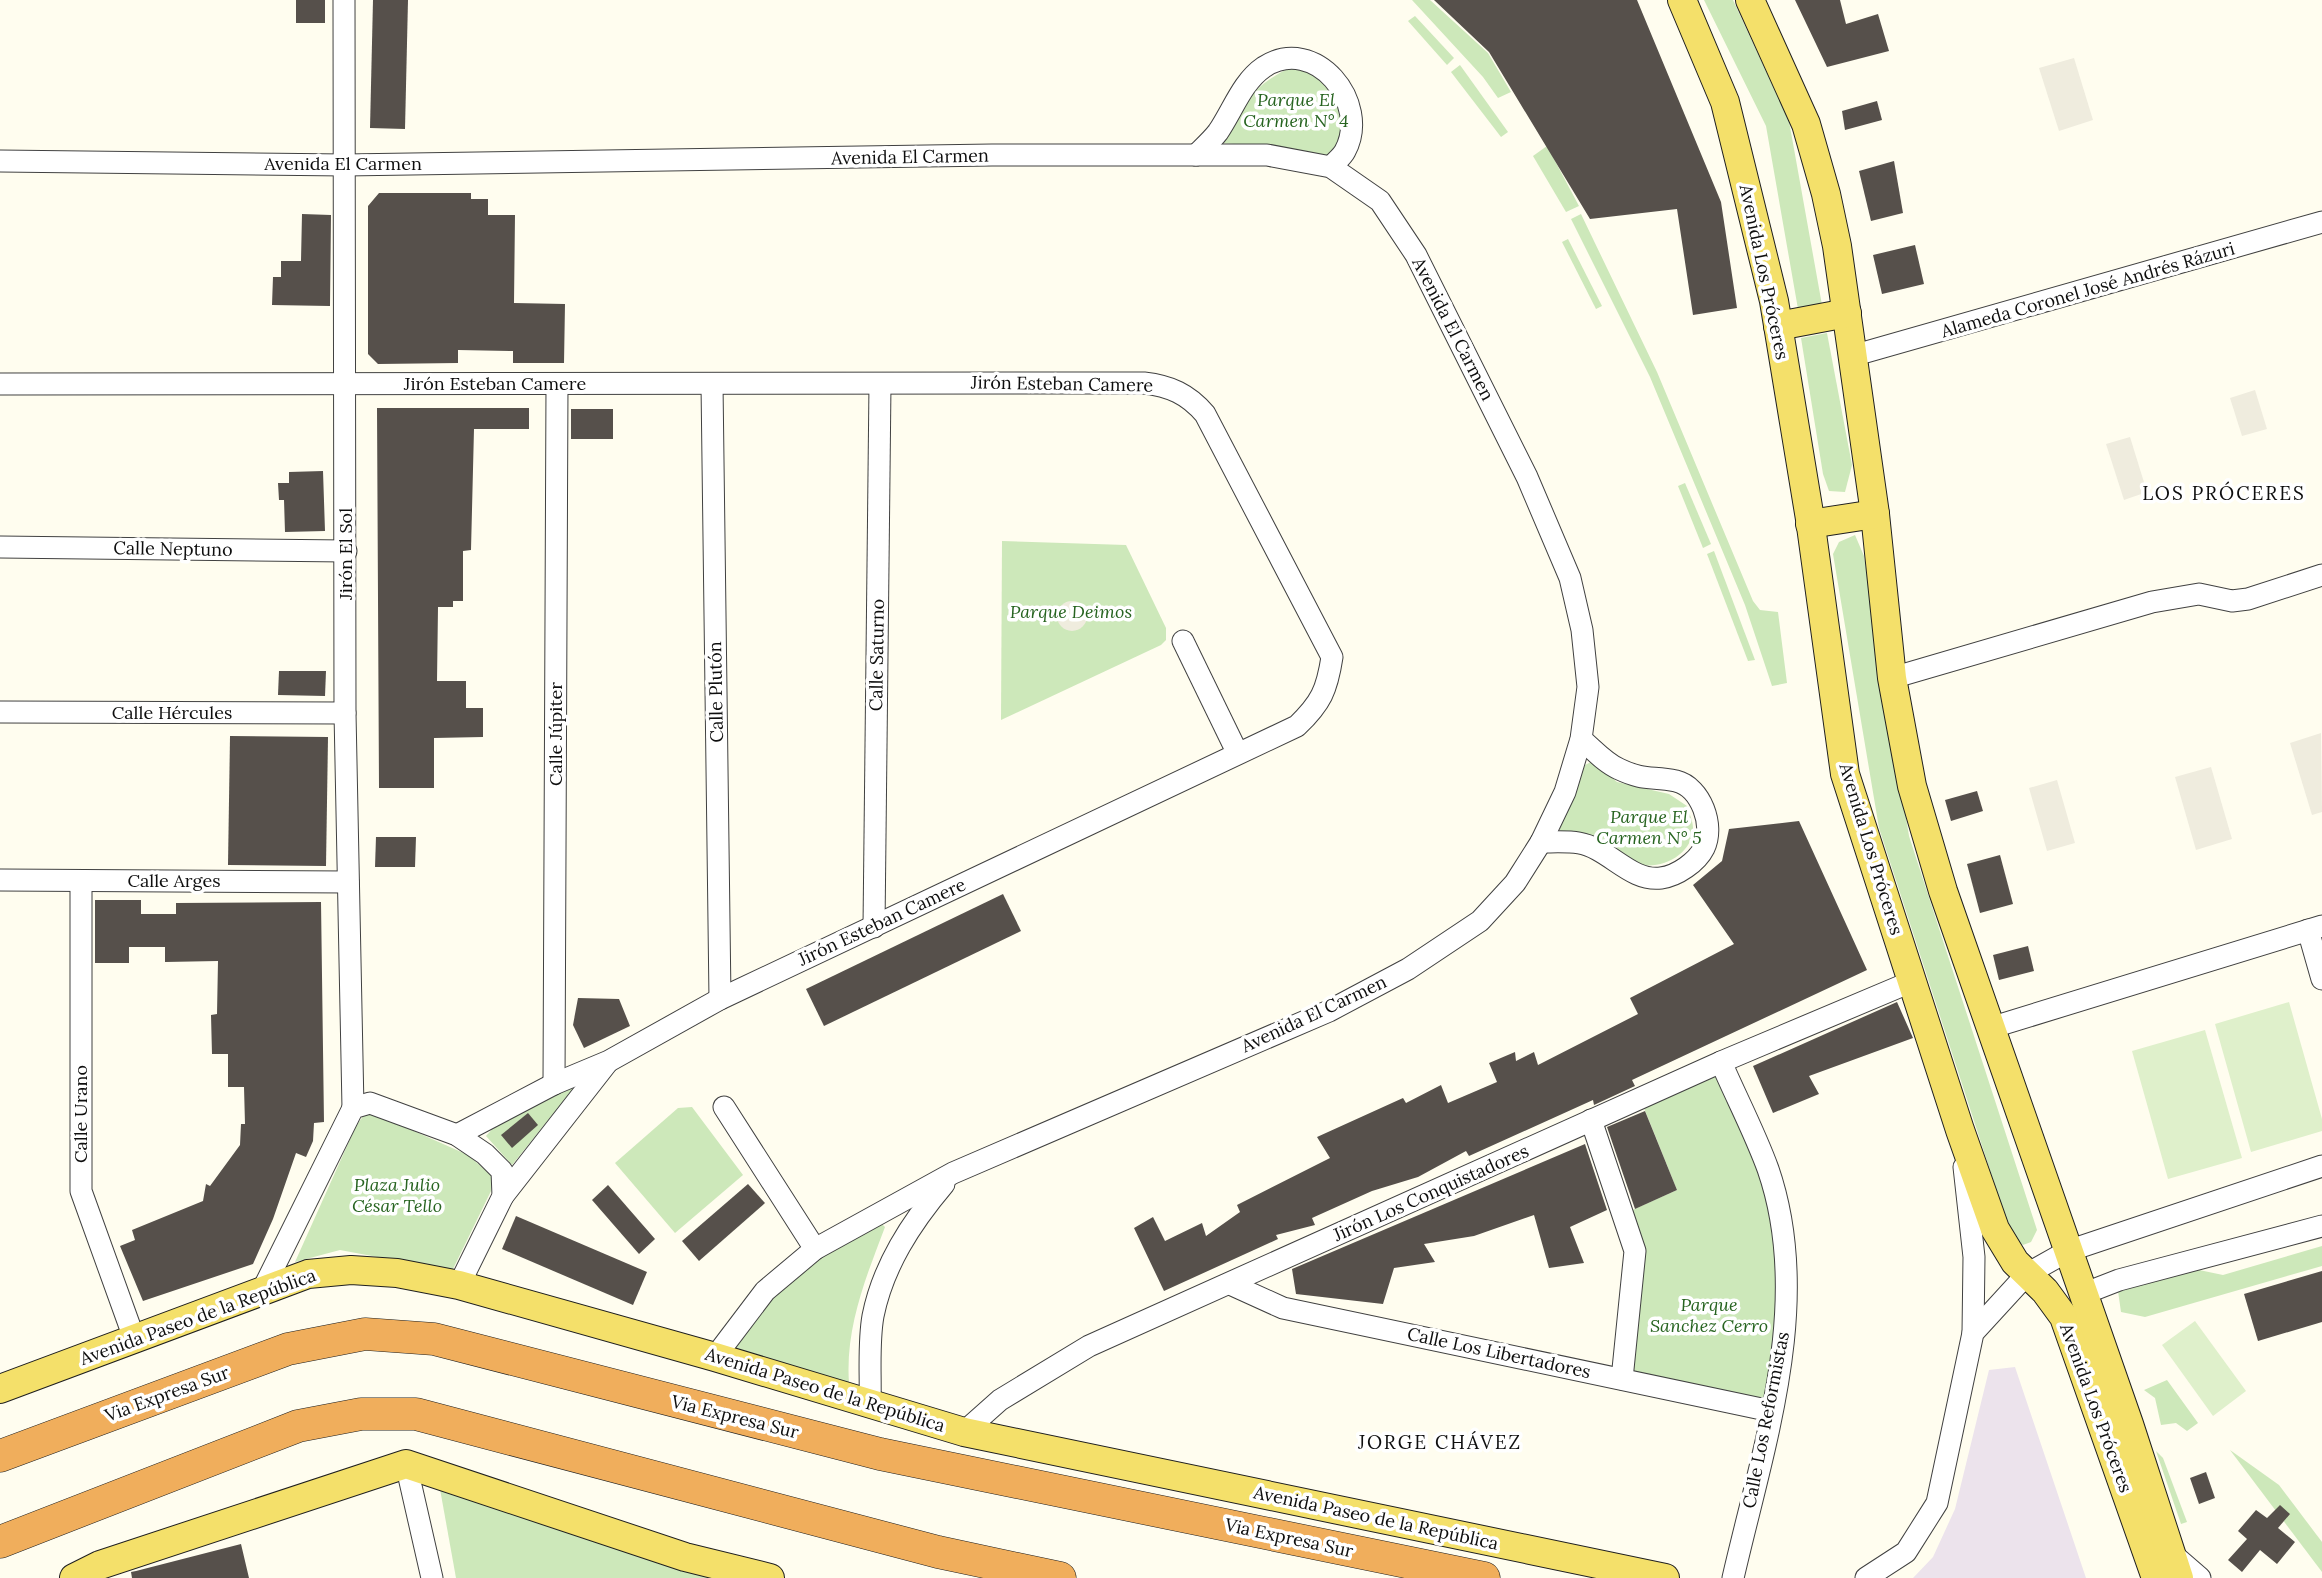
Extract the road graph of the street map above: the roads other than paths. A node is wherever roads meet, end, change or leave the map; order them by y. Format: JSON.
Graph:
{"nodes":[{"id":1,"x":344,"y":0,"type":"edge"},
{"id":2,"x":1682,"y":0,"type":"edge"},
{"id":3,"x":1750,"y":0,"type":"edge"},
{"id":4,"x":1196,"y":155,"type":"junction"},
{"id":5,"x":0,"y":160,"type":"edge"},
{"id":6,"x":345,"y":165,"type":"junction"},
{"id":7,"x":1331,"y":167,"type":"junction"},
{"id":8,"x":2322,"y":222,"type":"edge"},
{"id":9,"x":1846,"y":313,"type":"junction"},
{"id":10,"x":1778,"y":326,"type":"junction"},
{"id":11,"x":1852,"y":356,"type":"junction"},
{"id":12,"x":0,"y":384,"type":"edge"},
{"id":13,"x":345,"y":384,"type":"junction"},
{"id":14,"x":712,"y":384,"type":"junction"},
{"id":15,"x":880,"y":384,"type":"junction"},
{"id":16,"x":557,"y":385,"type":"junction"},
{"id":17,"x":1875,"y":514,"type":"junction"},
{"id":18,"x":1811,"y":524,"type":"junction"},
{"id":19,"x":0,"y":547,"type":"edge"},
{"id":20,"x":346,"y":551,"type":"junction"},
{"id":21,"x":2322,"y":575,"type":"edge"},
{"id":22,"x":1183,"y":641,"type":"dead end"},
{"id":23,"x":1892,"y":678,"type":"junction"},
{"id":24,"x":0,"y":712,"type":"edge"},
{"id":25,"x":345,"y":713,"type":"junction"},
{"id":26,"x":1581,"y":739,"type":"junction"},
{"id":27,"x":1237,"y":752,"type":"junction"},
{"id":28,"x":1541,"y":842,"type":"junction"},
{"id":29,"x":0,"y":880,"type":"edge"},
{"id":30,"x":80,"y":880,"type":"junction"},
{"id":31,"x":348,"y":882,"type":"junction"},
{"id":32,"x":874,"y":927,"type":"junction"},
{"id":33,"x":2315,"y":928,"type":"edge"},
{"id":34,"x":2322,"y":979,"type":"edge"},
{"id":35,"x":1913,"y":981,"type":"junction"},
{"id":36,"x":720,"y":999,"type":"junction"},
{"id":37,"x":1990,"y":1028,"type":"junction"},
{"id":38,"x":609,"y":1061,"type":"junction"},
{"id":39,"x":1721,"y":1062,"type":"junction"},
{"id":40,"x":554,"y":1084,"type":"junction"},
{"id":41,"x":724,"y":1107,"type":"dead end"},
{"id":42,"x":352,"y":1108,"type":"junction"},
{"id":43,"x":1591,"y":1121,"type":"junction"},
{"id":44,"x":1960,"y":1130,"type":"junction"},
{"id":45,"x":457,"y":1135,"type":"junction"},
{"id":46,"x":2322,"y":1166,"type":"edge"},
{"id":47,"x":953,"y":1173,"type":"junction"},
{"id":48,"x":503,"y":1196,"type":"junction"},
{"id":49,"x":2322,"y":1226,"type":"edge"},
{"id":50,"x":815,"y":1249,"type":"junction"},
{"id":51,"x":2068,"y":1251,"type":"junction"},
{"id":52,"x":2027,"y":1274,"type":"junction"},
{"id":53,"x":1230,"y":1284,"type":"junction"},
{"id":54,"x":459,"y":1285,"type":"junction"},
{"id":55,"x":262,"y":1292,"type":"junction"},
{"id":56,"x":2083,"y":1294,"type":"junction"},
{"id":57,"x":1973,"y":1333,"type":"junction"},
{"id":58,"x":134,"y":1338,"type":"junction"},
{"id":59,"x":715,"y":1357,"type":"junction"},
{"id":60,"x":1622,"y":1379,"type":"junction"},
{"id":61,"x":0,"y":1389,"type":"edge"},
{"id":62,"x":870,"y":1404,"type":"junction"},
{"id":63,"x":1771,"y":1410,"type":"junction"},
{"id":64,"x":964,"y":1432,"type":"junction"},
{"id":65,"x":0,"y":1456,"type":"edge"},
{"id":66,"x":405,"y":1464,"type":"junction"},
{"id":67,"x":0,"y":1542,"type":"edge"},
{"id":68,"x":2169,"y":1551,"type":"junction"},
{"id":69,"x":74,"y":1578,"type":"edge"},
{"id":70,"x":432,"y":1578,"type":"edge"},
{"id":71,"x":770,"y":1578,"type":"edge"},
{"id":72,"x":1060,"y":1578,"type":"edge"},
{"id":73,"x":1484,"y":1578,"type":"edge"},
{"id":74,"x":1665,"y":1578,"type":"edge"},
{"id":75,"x":1733,"y":1578,"type":"edge"},
{"id":76,"x":1866,"y":1578,"type":"edge"},
{"id":77,"x":2156,"y":1578,"type":"edge"},
{"id":78,"x":2179,"y":1578,"type":"edge"},
{"id":79,"x":2200,"y":1578,"type":"edge"}],
"edges":[{"from":1,"to":6,"type":"street","name":"Jirón El Sol"},
{"from":2,"to":10,"type":"main road","name":"Avenida Los Próceres"},
{"from":3,"to":9,"type":"main road","name":"Avenida Los Próceres"},
{"from":4,"to":6,"type":"street","name":"Avenida El Carmen"},
{"from":4,"to":7,"type":"street","name":"Avenida El Carmen"},
{"from":4,"to":7,"type":"street"},
{"from":5,"to":6,"type":"street","name":"Avenida El Carmen"},
{"from":6,"to":13,"type":"street","name":"Jirón El Sol"},
{"from":7,"to":26,"type":"street","name":"Avenida El Carmen"},
{"from":8,"to":11,"type":"street","name":"Alameda Coronel José Andrés Rázuri"},
{"from":9,"to":10,"type":"main road"},
{"from":9,"to":11,"type":"main road","name":"Avenida Los Próceres"},
{"from":10,"to":18,"type":"main road","name":"Avenida Los Próceres"},
{"from":11,"to":17,"type":"main road","name":"Avenida Los Próceres"},
{"from":12,"to":13,"type":"street","name":"Jirón Esteban Camere"},
{"from":13,"to":16,"type":"street","name":"Jirón Esteban Camere"},
{"from":13,"to":20,"type":"street","name":"Jirón El Sol"},
{"from":14,"to":15,"type":"street","name":"Jirón Esteban Camere"},
{"from":14,"to":16,"type":"street","name":"Jirón Esteban Camere"},
{"from":14,"to":36,"type":"street","name":"Calle Plutón"},
{"from":15,"to":27,"type":"street","name":"Jirón Esteban Camere"},
{"from":15,"to":32,"type":"street","name":"Calle Saturno"},
{"from":16,"to":40,"type":"street","name":"Calle Júpiter"},
{"from":17,"to":18,"type":"main road"},
{"from":17,"to":23,"type":"main road","name":"Avenida Los Próceres"},
{"from":18,"to":35,"type":"main road","name":"Avenida Los Próceres"},
{"from":19,"to":20,"type":"street","name":"Calle Neptuno"},
{"from":20,"to":25,"type":"street","name":"Jirón El Sol"},
{"from":21,"to":23,"type":"street"},
{"from":22,"to":27,"type":"street"},
{"from":23,"to":37,"type":"main road","name":"Avenida Los Próceres"},
{"from":24,"to":25,"type":"street","name":"Calle Hércules"},
{"from":25,"to":31,"type":"street","name":"Jirón El Sol"},
{"from":26,"to":28,"type":"street","name":"Avenida El Carmen"},
{"from":26,"to":28,"type":"street"},
{"from":27,"to":32,"type":"street","name":"Jirón Esteban Camere"},
{"from":28,"to":47,"type":"street","name":"Avenida El Carmen"},
{"from":29,"to":30,"type":"street","name":"Calle Arges"},
{"from":30,"to":31,"type":"street","name":"Calle Arges"},
{"from":30,"to":58,"type":"street","name":"Calle Urano"},
{"from":31,"to":42,"type":"street","name":"Jirón El Sol"},
{"from":32,"to":36,"type":"street","name":"Jirón Esteban Camere"},
{"from":33,"to":34,"type":"street"},
{"from":33,"to":37,"type":"street"},
{"from":35,"to":39,"type":"street","name":"Jirón Los Conquistadores"},
{"from":35,"to":44,"type":"main road","name":"Avenida Los Próceres"},
{"from":36,"to":38,"type":"street","name":"Jirón Esteban Camere"},
{"from":37,"to":51,"type":"main road","name":"Avenida Los Próceres"},
{"from":38,"to":40,"type":"street","name":"Jirón Esteban Camere"},
{"from":38,"to":48,"type":"street","name":"Jirón Esteban Camere"},
{"from":39,"to":43,"type":"street","name":"Jirón Los Conquistadores"},
{"from":39,"to":63,"type":"street","name":"Calle Los Reformistas"},
{"from":40,"to":45,"type":"street","name":"Jirón Esteban Camere"},
{"from":41,"to":50,"type":"street"},
{"from":42,"to":45,"type":"street"},
{"from":42,"to":55,"type":"street"},
{"from":43,"to":53,"type":"street","name":"Jirón Los Conquistadores"},
{"from":43,"to":60,"type":"street"},
{"from":44,"to":52,"type":"main road","name":"Avenida Los Próceres"},
{"from":44,"to":57,"type":"street"},
{"from":45,"to":48,"type":"street"},
{"from":46,"to":51,"type":"street"},
{"from":47,"to":50,"type":"street","name":"Avenida El Carmen"},
{"from":47,"to":62,"type":"street"},
{"from":48,"to":54,"type":"street","name":"Jirón Esteban Camere"},
{"from":49,"to":56,"type":"street"},
{"from":50,"to":59,"type":"street","name":"Avenida El Carmen"},
{"from":51,"to":52,"type":"street"},
{"from":51,"to":56,"type":"main road","name":"Avenida Los Próceres"},
{"from":52,"to":57,"type":"street"},
{"from":52,"to":77,"type":"main road","name":"Avenida Los Próceres"},
{"from":53,"to":60,"type":"street","name":"Calle Los Libertadores"},
{"from":53,"to":64,"type":"street","name":"Jirón Los Conquistadores"},
{"from":54,"to":55,"type":"main road","name":"Avenida Paseo de la República"},
{"from":54,"to":59,"type":"main road","name":"Avenida Paseo de la República"},
{"from":55,"to":58,"type":"main road","name":"Avenida Paseo de la República"},
{"from":56,"to":68,"type":"main road","name":"Avenida Los Próceres"},
{"from":57,"to":76,"type":"street"},
{"from":58,"to":61,"type":"main road","name":"Avenida Paseo de la República"},
{"from":59,"to":62,"type":"main road","name":"Avenida Paseo de la República"},
{"from":60,"to":63,"type":"street","name":"Calle Los Libertadores"},
{"from":62,"to":64,"type":"main road","name":"Avenida Paseo de la República"},
{"from":63,"to":75,"type":"street","name":"Calle Los Reformistas"},
{"from":64,"to":74,"type":"main road","name":"Avenida Paseo de la República"},
{"from":65,"to":73,"type":"highway","name":"Via Expresa Sur"},
{"from":66,"to":69,"type":"main road"},
{"from":66,"to":70,"type":"street"},
{"from":66,"to":71,"type":"main road"},
{"from":67,"to":72,"type":"highway"},
{"from":68,"to":78,"type":"main road","name":"Avenida Los Próceres"},
{"from":68,"to":79,"type":"street"}]}
